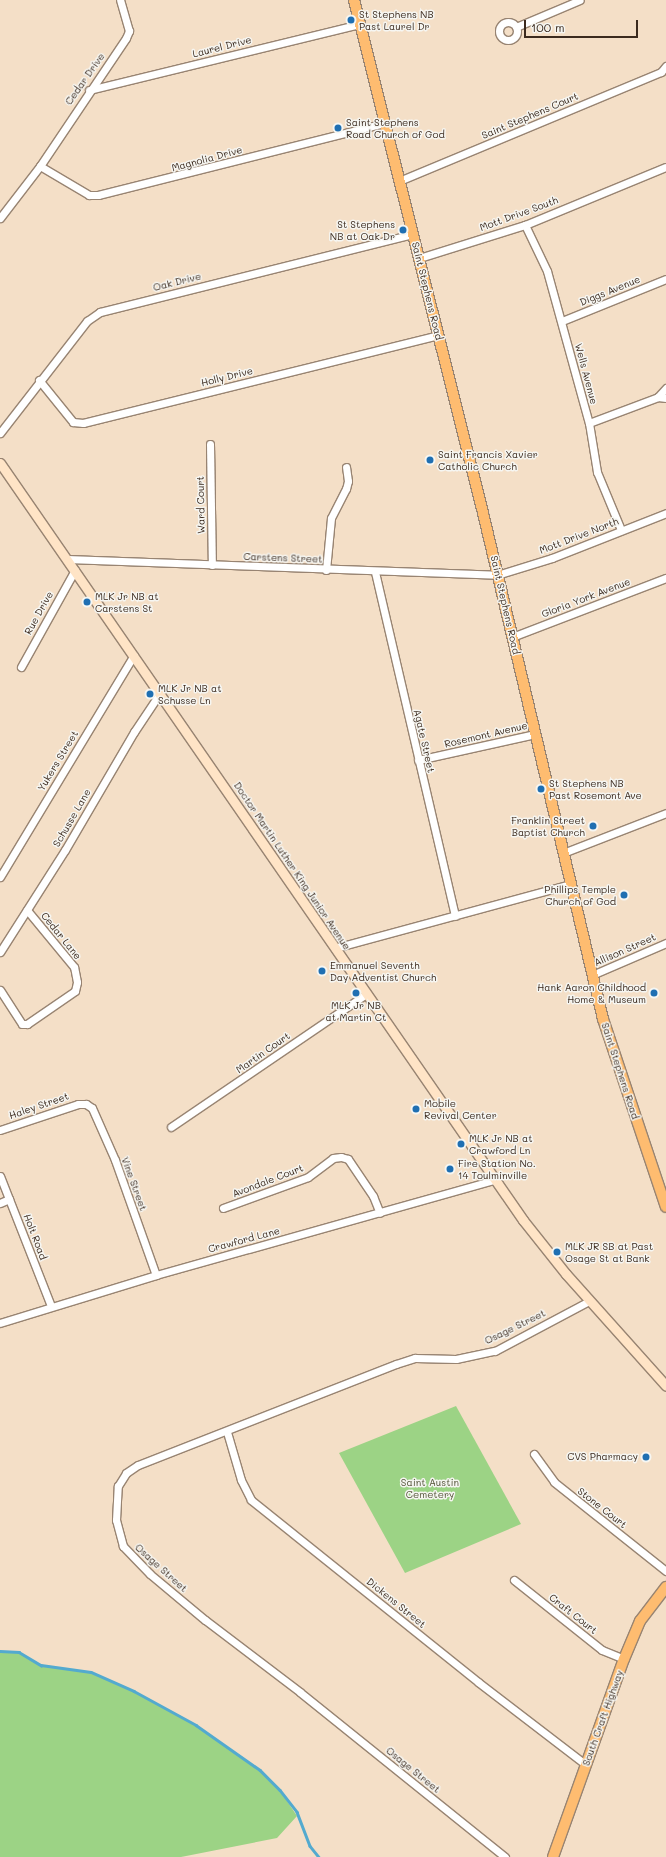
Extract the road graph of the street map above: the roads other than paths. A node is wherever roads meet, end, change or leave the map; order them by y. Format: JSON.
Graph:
{"nodes":[{"id":1,"x":120,"y":0,"type":"edge"},
{"id":2,"x":354,"y":0,"type":"edge"},
{"id":3,"x":580,"y":0,"type":"edge"},
{"id":4,"x":360,"y":24,"type":"junction"},
{"id":5,"x":516,"y":26,"type":"dead end"},
{"id":6,"x":666,"y":66,"type":"edge"},
{"id":7,"x":89,"y":90,"type":"junction"},
{"id":8,"x":385,"y":123,"type":"junction"},
{"id":9,"x":40,"y":166,"type":"junction"},
{"id":10,"x":666,"y":167,"type":"edge"},
{"id":11,"x":399,"y":181,"type":"junction"},
{"id":12,"x":0,"y":218,"type":"edge"},
{"id":13,"x":525,"y":225,"type":"junction"},
{"id":14,"x":413,"y":234,"type":"junction"},
{"id":15,"x":419,"y":258,"type":"junction"},
{"id":16,"x":666,"y":279,"type":"edge"},
{"id":17,"x":562,"y":321,"type":"junction"},
{"id":18,"x":438,"y":335,"type":"junction"},
{"id":19,"x":39,"y":380,"type":"junction"},
{"id":20,"x":666,"y":388,"type":"edge"},
{"id":21,"x":658,"y":397,"type":"junction"},
{"id":22,"x":666,"y":398,"type":"edge"},
{"id":23,"x":589,"y":423,"type":"junction"},
{"id":24,"x":0,"y":433,"type":"edge"},
{"id":25,"x":210,"y":444,"type":"dead end"},
{"id":26,"x":0,"y":463,"type":"edge"},
{"id":27,"x":346,"y":467,"type":"dead end"},
{"id":28,"x":666,"y":513,"type":"edge"},
{"id":29,"x":621,"y":530,"type":"junction"},
{"id":30,"x":67,"y":559,"type":"junction"},
{"id":31,"x":212,"y":565,"type":"junction"},
{"id":32,"x":75,"y":570,"type":"junction"},
{"id":33,"x":326,"y":570,"type":"junction"},
{"id":34,"x":375,"y":572,"type":"junction"},
{"id":35,"x":497,"y":574,"type":"junction"},
{"id":36,"x":666,"y":578,"type":"edge"},
{"id":37,"x":512,"y":637,"type":"junction"},
{"id":38,"x":134,"y":655,"type":"junction"},
{"id":39,"x":21,"y":667,"type":"dead end"},
{"id":40,"x":160,"y":692,"type":"junction"},
{"id":41,"x":535,"y":734,"type":"junction"},
{"id":42,"x":418,"y":760,"type":"junction"},
{"id":43,"x":666,"y":813,"type":"edge"},
{"id":44,"x":563,"y":853,"type":"junction"},
{"id":45,"x":0,"y":877,"type":"edge"},
{"id":46,"x":570,"y":884,"type":"junction"},
{"id":47,"x":27,"y":910,"type":"junction"},
{"id":48,"x":455,"y":916,"type":"junction"},
{"id":49,"x":666,"y":943,"type":"edge"},
{"id":50,"x":335,"y":948,"type":"junction"},
{"id":51,"x":0,"y":952,"type":"edge"},
{"id":52,"x":592,"y":975,"type":"junction"},
{"id":53,"x":0,"y":990,"type":"edge"},
{"id":54,"x":366,"y":994,"type":"junction"},
{"id":55,"x":86,"y":1104,"type":"joint"},
{"id":56,"x":171,"y":1127,"type":"dead end"},
{"id":57,"x":0,"y":1130,"type":"edge"},
{"id":58,"x":0,"y":1176,"type":"edge"},
{"id":59,"x":495,"y":1180,"type":"junction"},
{"id":60,"x":9,"y":1199,"type":"junction"},
{"id":61,"x":0,"y":1203,"type":"edge"},
{"id":62,"x":223,"y":1208,"type":"dead end"},
{"id":63,"x":666,"y":1208,"type":"edge"},
{"id":64,"x":380,"y":1213,"type":"junction"},
{"id":65,"x":156,"y":1275,"type":"junction"},
{"id":66,"x":589,"y":1301,"type":"junction"},
{"id":67,"x":51,"y":1306,"type":"junction"},
{"id":68,"x":0,"y":1323,"type":"edge"},
{"id":69,"x":666,"y":1386,"type":"edge"},
{"id":70,"x":227,"y":1432,"type":"junction"},
{"id":71,"x":534,"y":1454,"type":"dead end"},
{"id":72,"x":666,"y":1571,"type":"edge"},
{"id":73,"x":514,"y":1580,"type":"dead end"},
{"id":74,"x":666,"y":1587,"type":"edge"},
{"id":75,"x":624,"y":1659,"type":"junction"},
{"id":76,"x":586,"y":1765,"type":"junction"},
{"id":77,"x":505,"y":1857,"type":"edge"},
{"id":78,"x":553,"y":1857,"type":"edge"}],
"edges":[{"from":1,"to":7,"type":"street","name":"Cedar Drive"},
{"from":2,"to":4,"type":"main road","name":"Saint Stephens Road"},
{"from":3,"to":5,"type":"street"},
{"from":4,"to":7,"type":"street","name":"Laurel Drive"},
{"from":4,"to":8,"type":"main road","name":"Saint Stephens Road"},
{"from":6,"to":11,"type":"street","name":"Saint Stephens Court"},
{"from":7,"to":9,"type":"street","name":"Cedar Drive"},
{"from":8,"to":9,"type":"street","name":"Magnolia Drive"},
{"from":8,"to":11,"type":"main road","name":"Saint Stephens Road"},
{"from":9,"to":12,"type":"street","name":"Cedar Drive"},
{"from":10,"to":13,"type":"street","name":"Mott Drive South"},
{"from":11,"to":14,"type":"main road","name":"Saint Stephens Road"},
{"from":13,"to":15,"type":"street","name":"Mott Drive South"},
{"from":13,"to":17,"type":"street","name":"Wells Avenue"},
{"from":14,"to":15,"type":"main road","name":"Saint Stephens Road"},
{"from":14,"to":19,"type":"street","name":"Oak Drive"},
{"from":15,"to":18,"type":"main road","name":"Saint Stephens Road"},
{"from":16,"to":17,"type":"street","name":"Diggs Avenue"},
{"from":17,"to":23,"type":"street","name":"Wells Avenue"},
{"from":18,"to":19,"type":"street","name":"Holly Drive"},
{"from":18,"to":35,"type":"main road","name":"Saint Stephens Road"},
{"from":19,"to":24,"type":"street","name":"Oak Drive"},
{"from":20,"to":21,"type":"street"},
{"from":21,"to":22,"type":"street"},
{"from":21,"to":23,"type":"street"},
{"from":23,"to":29,"type":"street","name":"Wells Avenue"},
{"from":25,"to":31,"type":"street","name":"Ward Court"},
{"from":26,"to":30,"type":"main road","name":"Doctor Martin Luther King Junior Avenue"},
{"from":27,"to":33,"type":"street"},
{"from":28,"to":29,"type":"street","name":"Mott Drive North"},
{"from":29,"to":35,"type":"street","name":"Mott Drive North"},
{"from":30,"to":31,"type":"street","name":"Carstens Street"},
{"from":30,"to":32,"type":"main road","name":"Doctor Martin Luther King Junior Avenue"},
{"from":31,"to":33,"type":"street","name":"Carstens Street"},
{"from":32,"to":38,"type":"main road","name":"Doctor Martin Luther King Junior Avenue"},
{"from":32,"to":39,"type":"street","name":"Rue Drive"},
{"from":33,"to":34,"type":"street","name":"Carstens Street"},
{"from":34,"to":35,"type":"street","name":"Carstens Street"},
{"from":34,"to":42,"type":"street","name":"Agate Street"},
{"from":35,"to":37,"type":"main road","name":"Saint Stephens Road"},
{"from":36,"to":37,"type":"street","name":"Gloria York Avenue"},
{"from":37,"to":41,"type":"main road","name":"Saint Stephens Road"},
{"from":38,"to":40,"type":"main road","name":"Doctor Martin Luther King Junior Avenue"},
{"from":38,"to":45,"type":"street","name":"Yukers Street"},
{"from":40,"to":47,"type":"street","name":"Schusse Lane"},
{"from":40,"to":50,"type":"main road","name":"Doctor Martin Luther King Junior Avenue"},
{"from":41,"to":42,"type":"street","name":"Rosemont Avenue"},
{"from":41,"to":44,"type":"main road","name":"Saint Stephens Road"},
{"from":42,"to":48,"type":"street","name":"Agate Street"},
{"from":43,"to":44,"type":"street"},
{"from":44,"to":46,"type":"main road","name":"Saint Stephens Road"},
{"from":46,"to":48,"type":"street"},
{"from":46,"to":52,"type":"main road","name":"Saint Stephens Road"},
{"from":47,"to":51,"type":"street","name":"Schusse Lane"},
{"from":47,"to":53,"type":"street","name":"Cedar Lane"},
{"from":48,"to":50,"type":"street"},
{"from":49,"to":52,"type":"street","name":"Allison Street"},
{"from":50,"to":54,"type":"main road","name":"Doctor Martin Luther King Junior Avenue"},
{"from":52,"to":63,"type":"main road","name":"Saint Stephens Road"},
{"from":54,"to":56,"type":"street","name":"Martin Court"},
{"from":54,"to":59,"type":"main road","name":"Doctor Martin Luther King Junior Avenue"},
{"from":55,"to":57,"type":"street","name":"Haley Street"},
{"from":55,"to":65,"type":"street","name":"Vine Street"},
{"from":58,"to":60,"type":"street","name":"Holt Road"},
{"from":59,"to":64,"type":"street","name":"Crawford Lane"},
{"from":59,"to":66,"type":"main road","name":"Doctor Martin Luther King Junior Avenue"},
{"from":60,"to":61,"type":"street"},
{"from":60,"to":67,"type":"street","name":"Holt Road"},
{"from":62,"to":64,"type":"street","name":"Avondale Court"},
{"from":64,"to":65,"type":"street","name":"Crawford Lane"},
{"from":65,"to":67,"type":"street","name":"Crawford Lane"},
{"from":66,"to":69,"type":"main road","name":"Doctor Martin Luther King Junior Avenue"},
{"from":66,"to":70,"type":"street","name":"Osage Street"},
{"from":67,"to":68,"type":"street","name":"Crawford Lane"},
{"from":70,"to":76,"type":"street","name":"Dickens Street"},
{"from":70,"to":77,"type":"street","name":"Osage Street"},
{"from":71,"to":72,"type":"street","name":"Stone Court"},
{"from":73,"to":75,"type":"street","name":"Craft Court"},
{"from":74,"to":75,"type":"main road","name":"South Craft Highway"},
{"from":75,"to":76,"type":"main road","name":"South Craft Highway"},
{"from":76,"to":78,"type":"main road","name":"South Craft Highway"}]}
